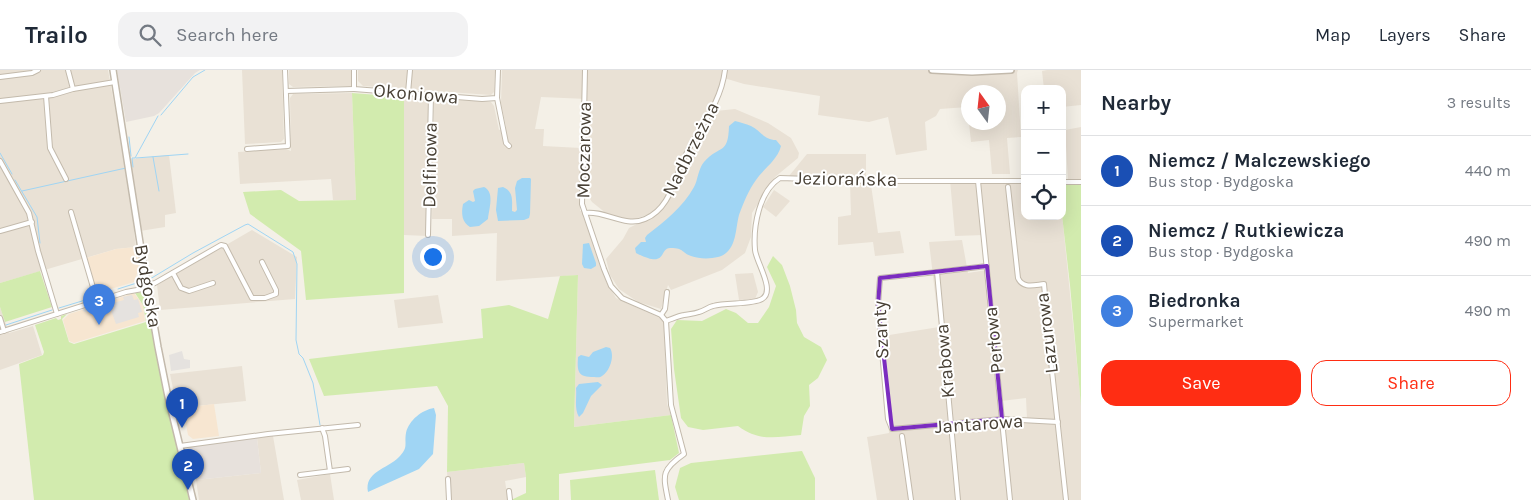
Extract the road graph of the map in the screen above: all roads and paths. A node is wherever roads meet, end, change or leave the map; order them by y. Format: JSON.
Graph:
{"nodes":[{"id":1,"x":38,"y":70,"type":"edge"},
{"id":2,"x":68,"y":70,"type":"edge"},
{"id":3,"x":113,"y":70,"type":"edge"},
{"id":4,"x":285,"y":70,"type":"edge"},
{"id":5,"x":354,"y":70,"type":"edge"},
{"id":6,"x":410,"y":70,"type":"edge"},
{"id":7,"x":498,"y":70,"type":"edge"},
{"id":8,"x":585,"y":70,"type":"edge"},
{"id":9,"x":725,"y":70,"type":"edge"},
{"id":10,"x":932,"y":70,"type":"edge"},
{"id":11,"x":1011,"y":70,"type":"edge"},
{"id":12,"x":0,"y":77,"type":"edge"},
{"id":13,"x":115,"y":82,"type":"junction"},
{"id":14,"x":72,"y":89,"type":"junction"},
{"id":15,"x":354,"y":89,"type":"junction"},
{"id":16,"x":286,"y":91,"type":"junction"},
{"id":17,"x":408,"y":93,"type":"junction"},
{"id":18,"x":431,"y":95,"type":"junction"},
{"id":19,"x":46,"y":96,"type":"junction"},
{"id":20,"x":497,"y":98,"type":"junction"},
{"id":21,"x":0,"y":101,"type":"edge"},
{"id":22,"x":509,"y":146,"type":"dead end"},
{"id":23,"x":247,"y":149,"type":"dead end"},
{"id":24,"x":0,"y":162,"type":"edge"},
{"id":25,"x":66,"y":179,"type":"dead end"},
{"id":26,"x":978,"y":181,"type":"junction"},
{"id":27,"x":1021,"y":181,"type":"edge"},
{"id":28,"x":1066,"y":182,"type":"edge"},
{"id":29,"x":1081,"y":182,"type":"edge"},
{"id":30,"x":1008,"y":187,"type":"dead end"},
{"id":31,"x":71,"y":212,"type":"dead end"},
{"id":32,"x":585,"y":213,"type":"junction"},
{"id":33,"x":32,"y":222,"type":"junction"},
{"id":34,"x":0,"y":232,"type":"edge"},
{"id":35,"x":428,"y":235,"type":"dead end"},
{"id":36,"x":262,"y":262,"type":"dead end"},
{"id":37,"x":987,"y":266,"type":"junction"},
{"id":38,"x":937,"y":272,"type":"junction"},
{"id":39,"x":172,"y":273,"type":"junction"},
{"id":40,"x":213,"y":283,"type":"dead end"},
{"id":41,"x":148,"y":286,"type":"junction"},
{"id":42,"x":667,"y":292,"type":"dead end"},
{"id":43,"x":97,"y":301,"type":"junction"},
{"id":44,"x":57,"y":314,"type":"junction"},
{"id":45,"x":661,"y":315,"type":"junction"},
{"id":46,"x":0,"y":318,"type":"edge"},
{"id":47,"x":666,"y":321,"type":"junction"},
{"id":48,"x":2,"y":332,"type":"edge"},
{"id":49,"x":1002,"y":419,"type":"junction"},
{"id":50,"x":1058,"y":422,"type":"junction"},
{"id":51,"x":951,"y":424,"type":"junction"},
{"id":52,"x":358,"y":425,"type":"dead end"},
{"id":53,"x":322,"y":428,"type":"junction"},
{"id":54,"x":901,"y":430,"type":"joint"},
{"id":55,"x":902,"y":436,"type":"dead end"},
{"id":56,"x":180,"y":446,"type":"junction"},
{"id":57,"x":348,"y":469,"type":"dead end"},
{"id":58,"x":330,"y":471,"type":"junction"},
{"id":59,"x":300,"y":475,"type":"dead end"},
{"id":60,"x":448,"y":479,"type":"dead end"},
{"id":61,"x":509,"y":491,"type":"dead end"},
{"id":62,"x":193,"y":500,"type":"edge"},
{"id":63,"x":450,"y":500,"type":"edge"},
{"id":64,"x":510,"y":500,"type":"edge"},
{"id":65,"x":668,"y":500,"type":"edge"},
{"id":66,"x":912,"y":500,"type":"edge"},
{"id":67,"x":958,"y":500,"type":"edge"},
{"id":68,"x":1010,"y":500,"type":"edge"},
{"id":69,"x":1066,"y":500,"type":"edge"}],
"edges":[{"from":1,"to":12,"type":"street"},
{"from":2,"to":14,"type":"street"},
{"from":3,"to":13,"type":"street","name":"Bydgoska"},
{"from":4,"to":16,"type":"street"},
{"from":5,"to":15,"type":"street","name":"Okoniowa"},
{"from":6,"to":17,"type":"street"},
{"from":7,"to":20,"type":"street"},
{"from":8,"to":32,"type":"street","name":"Moczarowa"},
{"from":9,"to":32,"type":"street","name":"Nadbrzeżna"},
{"from":10,"to":11,"type":"street"},
{"from":13,"to":14,"type":"street"},
{"from":13,"to":41,"type":"street","name":"Bydgoska"},
{"from":14,"to":19,"type":"street"},
{"from":15,"to":16,"type":"street"},
{"from":15,"to":17,"type":"street","name":"Okoniowa"},
{"from":16,"to":23,"type":"street"},
{"from":17,"to":18,"type":"street","name":"Okoniowa"},
{"from":18,"to":20,"type":"street","name":"Okoniowa"},
{"from":18,"to":35,"type":"street","name":"Delfinowa"},
{"from":19,"to":21,"type":"street"},
{"from":19,"to":25,"type":"street"},
{"from":20,"to":22,"type":"street"},
{"from":24,"to":33,"type":"street"},
{"from":26,"to":27,"type":"street","name":"Jeziorańska"},
{"from":26,"to":37,"type":"street","name":"Perłowa"},
{"from":26,"to":47,"type":"street","name":"Jeziorańska"},
{"from":28,"to":29,"type":"street"},
{"from":30,"to":50,"type":"street","name":"Lazurowa"},
{"from":31,"to":43,"type":"street"},
{"from":32,"to":45,"type":"street","name":"Moczarowa"},
{"from":33,"to":34,"type":"street"},
{"from":33,"to":44,"type":"street"},
{"from":36,"to":39,"type":"street"},
{"from":37,"to":38,"type":"street"},
{"from":37,"to":49,"type":"street","name":"Perłowa"},
{"from":38,"to":51,"type":"street","name":"Krabowa"},
{"from":38,"to":54,"type":"street","name":"Szanty"},
{"from":39,"to":40,"type":"street"},
{"from":39,"to":41,"type":"street"},
{"from":41,"to":43,"type":"street"},
{"from":41,"to":56,"type":"street","name":"Bydgoska"},
{"from":42,"to":45,"type":"street"},
{"from":43,"to":44,"type":"street"},
{"from":44,"to":48,"type":"street"},
{"from":45,"to":47,"type":"street","name":"Moczarowa"},
{"from":46,"to":48,"type":"street"},
{"from":47,"to":65,"type":"street"},
{"from":49,"to":50,"type":"street","name":"Jantarowa"},
{"from":49,"to":51,"type":"street","name":"Jantarowa"},
{"from":49,"to":68,"type":"street","name":"Perłowa"},
{"from":50,"to":69,"type":"street","name":"Lazurowa"},
{"from":51,"to":54,"type":"street","name":"Jantarowa"},
{"from":51,"to":67,"type":"street","name":"Krabowa"},
{"from":52,"to":53,"type":"street"},
{"from":53,"to":56,"type":"street"},
{"from":53,"to":58,"type":"street"},
{"from":55,"to":66,"type":"street"},
{"from":56,"to":62,"type":"street","name":"Bydgoska"},
{"from":57,"to":58,"type":"street"},
{"from":58,"to":59,"type":"street"},
{"from":60,"to":63,"type":"street"},
{"from":61,"to":64,"type":"street"}]}
